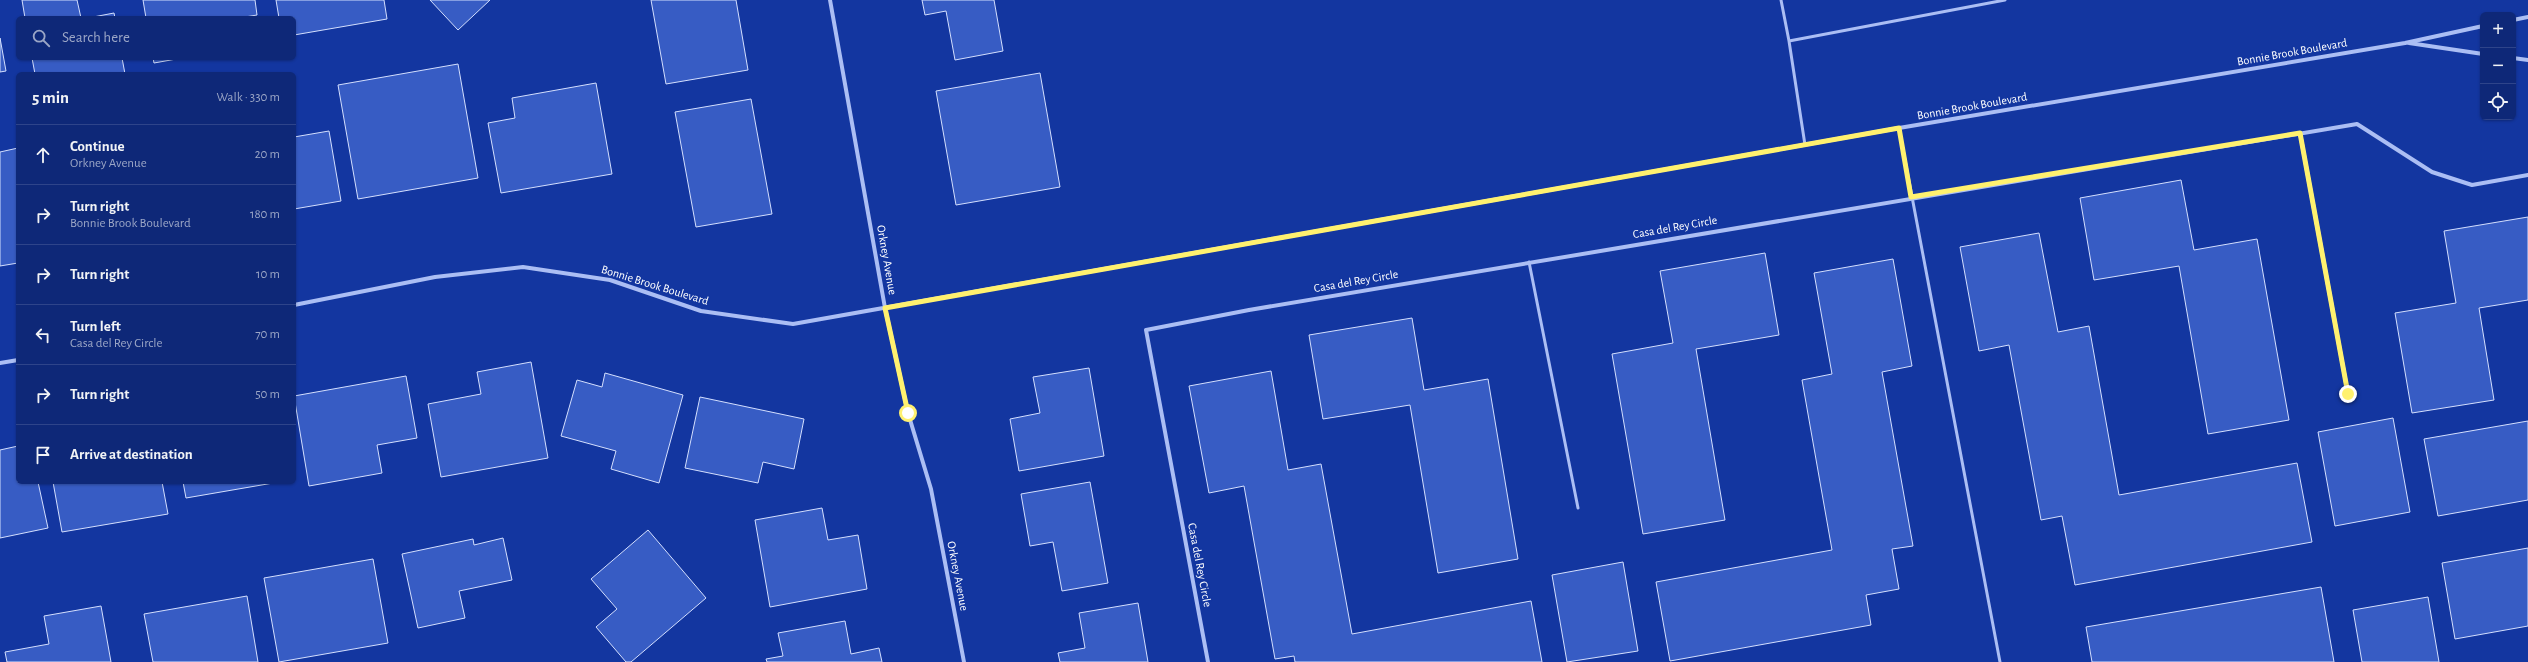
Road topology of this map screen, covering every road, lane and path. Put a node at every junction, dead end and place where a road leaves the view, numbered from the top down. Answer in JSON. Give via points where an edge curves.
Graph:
{"nodes":[{"id":1,"x":830,"y":0,"type":"edge"},
{"id":2,"x":1781,"y":0,"type":"edge"},
{"id":3,"x":2005,"y":0,"type":"edge"},
{"id":4,"x":2528,"y":16,"type":"edge"},
{"id":5,"x":2516,"y":19,"type":"edge"},
{"id":6,"x":2480,"y":27,"type":"edge"},
{"id":7,"x":1789,"y":41,"type":"junction"},
{"id":8,"x":2405,"y":43,"type":"junction"},
{"id":9,"x":2480,"y":54,"type":"edge"},
{"id":10,"x":2516,"y":58,"type":"edge"},
{"id":11,"x":2528,"y":60,"type":"edge"},
{"id":12,"x":1899,"y":128,"type":"junction"},
{"id":13,"x":2300,"y":133,"type":"junction"},
{"id":14,"x":1805,"y":145,"type":"junction"},
{"id":15,"x":2528,"y":175,"type":"edge"},
{"id":16,"x":1911,"y":197,"type":"junction"},
{"id":17,"x":1529,"y":262,"type":"junction"},
{"id":18,"x":296,"y":305,"type":"edge"},
{"id":19,"x":885,"y":308,"type":"junction"},
{"id":20,"x":16,"y":360,"type":"edge"},
{"id":21,"x":0,"y":363,"type":"edge"},
{"id":22,"x":2348,"y":394,"type":"dead end"},
{"id":23,"x":1578,"y":508,"type":"dead end"},
{"id":24,"x":964,"y":662,"type":"edge"},
{"id":25,"x":1208,"y":662,"type":"edge"},
{"id":26,"x":2000,"y":662,"type":"edge"}],
"edges":[{"from":1,"to":19,"type":"street","name":"Orkney Avenue"},
{"from":2,"to":7,"type":"lane"},
{"from":3,"to":7,"type":"lane"},
{"from":4,"to":5,"type":"street"},
{"from":6,"to":8,"type":"street","name":"Bonnie Brook Boulevard"},
{"from":7,"to":14,"type":"lane"},
{"from":8,"to":9,"type":"street","name":"Bonnie Brook Boulevard"},
{"from":8,"to":12,"type":"street","name":"Bonnie Brook Boulevard"},
{"from":10,"to":11,"type":"street"},
{"from":12,"to":14,"type":"street","name":"Bonnie Brook Boulevard"},
{"from":12,"to":16,"type":"lane"},
{"from":13,"to":15,"type":"street","name":"Casa del Rey Circle","via":[[2357,124],[2432,172],[2472,185]]},
{"from":13,"to":16,"type":"street","name":"Casa del Rey Circle"},
{"from":13,"to":22,"type":"street"},
{"from":14,"to":19,"type":"street","name":"Bonnie Brook Boulevard"},
{"from":16,"to":17,"type":"street","name":"Casa del Rey Circle"},
{"from":16,"to":26,"type":"lane"},
{"from":17,"to":23,"type":"lane"},
{"from":17,"to":25,"type":"street","name":"Casa del Rey Circle","via":[[1146,330]]},
{"from":18,"to":19,"type":"street","name":"Bonnie Brook Boulevard","via":[[435,277],[523,267],[610,280],[701,311],[793,324]]},
{"from":19,"to":24,"type":"street","name":"Orkney Avenue","via":[[908,413],[931,490]]},
{"from":20,"to":21,"type":"street"}]}
